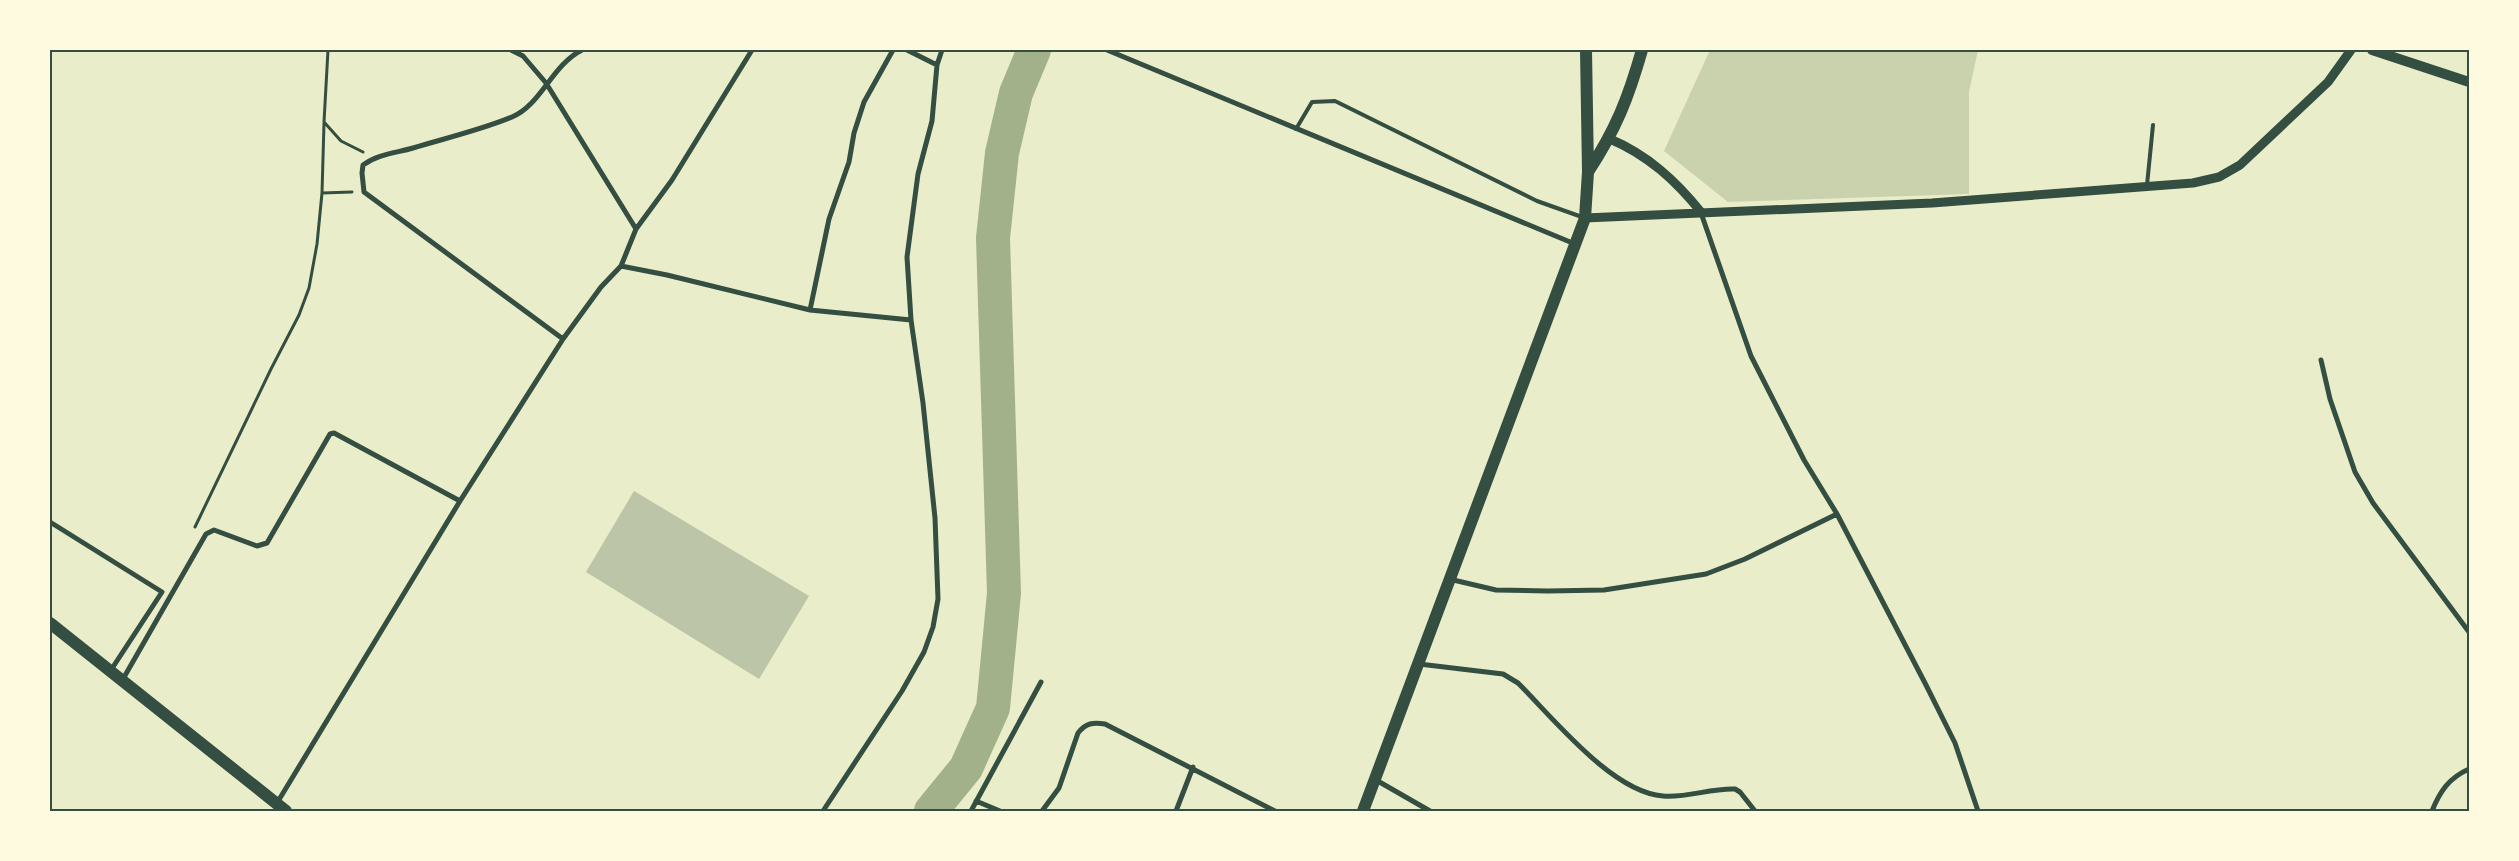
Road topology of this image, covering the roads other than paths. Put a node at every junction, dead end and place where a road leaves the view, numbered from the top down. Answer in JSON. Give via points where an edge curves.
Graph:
{"nodes":[{"id":1,"x":511,"y":50,"type":"edge"},
{"id":2,"x":582,"y":50,"type":"edge"},
{"id":3,"x":752,"y":50,"type":"edge"},
{"id":4,"x":893,"y":50,"type":"edge"},
{"id":5,"x":907,"y":50,"type":"edge"},
{"id":6,"x":942,"y":50,"type":"edge"},
{"id":7,"x":1107,"y":50,"type":"edge"},
{"id":8,"x":1586,"y":50,"type":"edge"},
{"id":9,"x":1642,"y":50,"type":"edge"},
{"id":10,"x":2350,"y":50,"type":"edge"},
{"id":11,"x":2372,"y":50,"type":"edge"},
{"id":12,"x":937,"y":66,"type":"junction"},
{"id":13,"x":2469,"y":82,"type":"edge"},
{"id":14,"x":546,"y":83,"type":"junction"},
{"id":15,"x":2153,"y":125,"type":"dead end"},
{"id":16,"x":1296,"y":129,"type":"junction"},
{"id":17,"x":1610,"y":139,"type":"junction"},
{"id":18,"x":1588,"y":172,"type":"junction"},
{"id":19,"x":2147,"y":188,"type":"junction"},
{"id":20,"x":1701,"y":212,"type":"junction"},
{"id":21,"x":1585,"y":218,"type":"junction"},
{"id":22,"x":636,"y":229,"type":"junction"},
{"id":23,"x":1576,"y":244,"type":"junction"},
{"id":24,"x":621,"y":266,"type":"junction"},
{"id":25,"x":810,"y":310,"type":"junction"},
{"id":26,"x":911,"y":320,"type":"junction"},
{"id":27,"x":563,"y":339,"type":"junction"},
{"id":28,"x":2321,"y":360,"type":"dead end"},
{"id":29,"x":460,"y":501,"type":"junction"},
{"id":30,"x":1837,"y":514,"type":"junction"},
{"id":31,"x":50,"y":522,"type":"edge"},
{"id":32,"x":1449,"y":579,"type":"junction"},
{"id":33,"x":50,"y":623,"type":"edge"},
{"id":34,"x":2469,"y":632,"type":"edge"},
{"id":35,"x":1418,"y":664,"type":"junction"},
{"id":36,"x":111,"y":670,"type":"junction"},
{"id":37,"x":123,"y":680,"type":"junction"},
{"id":38,"x":1041,"y":682,"type":"dead end"},
{"id":39,"x":1193,"y":767,"type":"junction"},
{"id":40,"x":2469,"y":769,"type":"edge"},
{"id":41,"x":1375,"y":779,"type":"junction"},
{"id":42,"x":976,"y":802,"type":"junction"},
{"id":43,"x":1262,"y":805,"type":"junction"},
{"id":44,"x":278,"y":809,"type":"edge"},
{"id":45,"x":823,"y":811,"type":"edge"},
{"id":46,"x":971,"y":811,"type":"edge"},
{"id":47,"x":1000,"y":811,"type":"edge"},
{"id":48,"x":1042,"y":811,"type":"edge"},
{"id":49,"x":1176,"y":811,"type":"edge"},
{"id":50,"x":1259,"y":811,"type":"edge"},
{"id":51,"x":1275,"y":811,"type":"edge"},
{"id":52,"x":1363,"y":811,"type":"edge"},
{"id":53,"x":1430,"y":811,"type":"edge"},
{"id":54,"x":1755,"y":811,"type":"edge"},
{"id":55,"x":1978,"y":811,"type":"edge"},
{"id":56,"x":2432,"y":811,"type":"edge"}],
"edges":[{"from":1,"to":14,"type":"street","via":[[523,56]]},
{"from":2,"to":14,"type":"street","via":[[572,55]]},
{"from":3,"to":22,"type":"street","via":[[672,180]]},
{"from":4,"to":25,"type":"street","via":[[864,102],[854,133],[849,162],[829,219]]},
{"from":5,"to":12,"type":"street"},
{"from":6,"to":12,"type":"street"},
{"from":7,"to":16,"type":"street"},
{"from":8,"to":18,"type":"main road"},
{"from":9,"to":17,"type":"main road","via":[[1628,97]]},
{"from":10,"to":19,"type":"street","via":[[2328,82],[2240,165],[2219,176]]},
{"from":11,"to":13,"type":"main road"},
{"from":12,"to":26,"type":"street","via":[[932,121],[918,174],[907,249]]},
{"from":14,"to":22,"type":"street"},
{"from":14,"to":27,"type":"street","via":[[535,100],[513,117],[373,157],[363,164],[364,192]]},
{"from":15,"to":19,"type":"lane"},
{"from":16,"to":21,"type":"lane","via":[[1312,102],[1335,101],[1537,201]]},
{"from":16,"to":23,"type":"street"},
{"from":17,"to":18,"type":"main road"},
{"from":17,"to":20,"type":"street","via":[[1628,146],[1672,178]]},
{"from":18,"to":21,"type":"main road"},
{"from":19,"to":20,"type":"street","via":[[1932,203]]},
{"from":20,"to":21,"type":"street"},
{"from":20,"to":30,"type":"street","via":[[1751,356],[1804,460]]},
{"from":21,"to":23,"type":"main road"},
{"from":22,"to":24,"type":"street"},
{"from":23,"to":32,"type":"main road"},
{"from":24,"to":25,"type":"street"},
{"from":24,"to":27,"type":"street","via":[[601,287]]},
{"from":25,"to":26,"type":"street"},
{"from":26,"to":45,"type":"street","via":[[935,518],[938,599],[933,627],[924,652],[902,691]]},
{"from":27,"to":29,"type":"street"},
{"from":28,"to":34,"type":"street","via":[[2330,399],[2355,472],[2373,503]]},
{"from":29,"to":37,"type":"street","via":[[334,433],[330,434],[267,543],[257,546],[214,530],[206,534]]},
{"from":29,"to":44,"type":"street"},
{"from":30,"to":32,"type":"street","via":[[1745,559],[1706,574],[1604,590],[1496,590]]},
{"from":30,"to":55,"type":"street","via":[[1954,743]]},
{"from":31,"to":36,"type":"street","via":[[162,592]]},
{"from":32,"to":35,"type":"main road"},
{"from":33,"to":36,"type":"main road"},
{"from":35,"to":41,"type":"main road"},
{"from":35,"to":54,"type":"street","via":[[1503,674],[1518,683],[1603,767],[1630,786],[1661,796],[1685,797],[1735,789]]},
{"from":36,"to":37,"type":"main road"},
{"from":37,"to":44,"type":"main road"},
{"from":38,"to":42,"type":"street"},
{"from":39,"to":43,"type":"street"},
{"from":39,"to":48,"type":"street","via":[[1105,724],[1088,724],[1078,733],[1059,788]]},
{"from":39,"to":49,"type":"street"},
{"from":40,"to":56,"type":"street","via":[[2455,776],[2440,792]]},
{"from":41,"to":52,"type":"main road"},
{"from":41,"to":53,"type":"street"},
{"from":42,"to":46,"type":"street"},
{"from":42,"to":47,"type":"street"},
{"from":43,"to":50,"type":"street"},
{"from":43,"to":51,"type":"street"}]}
